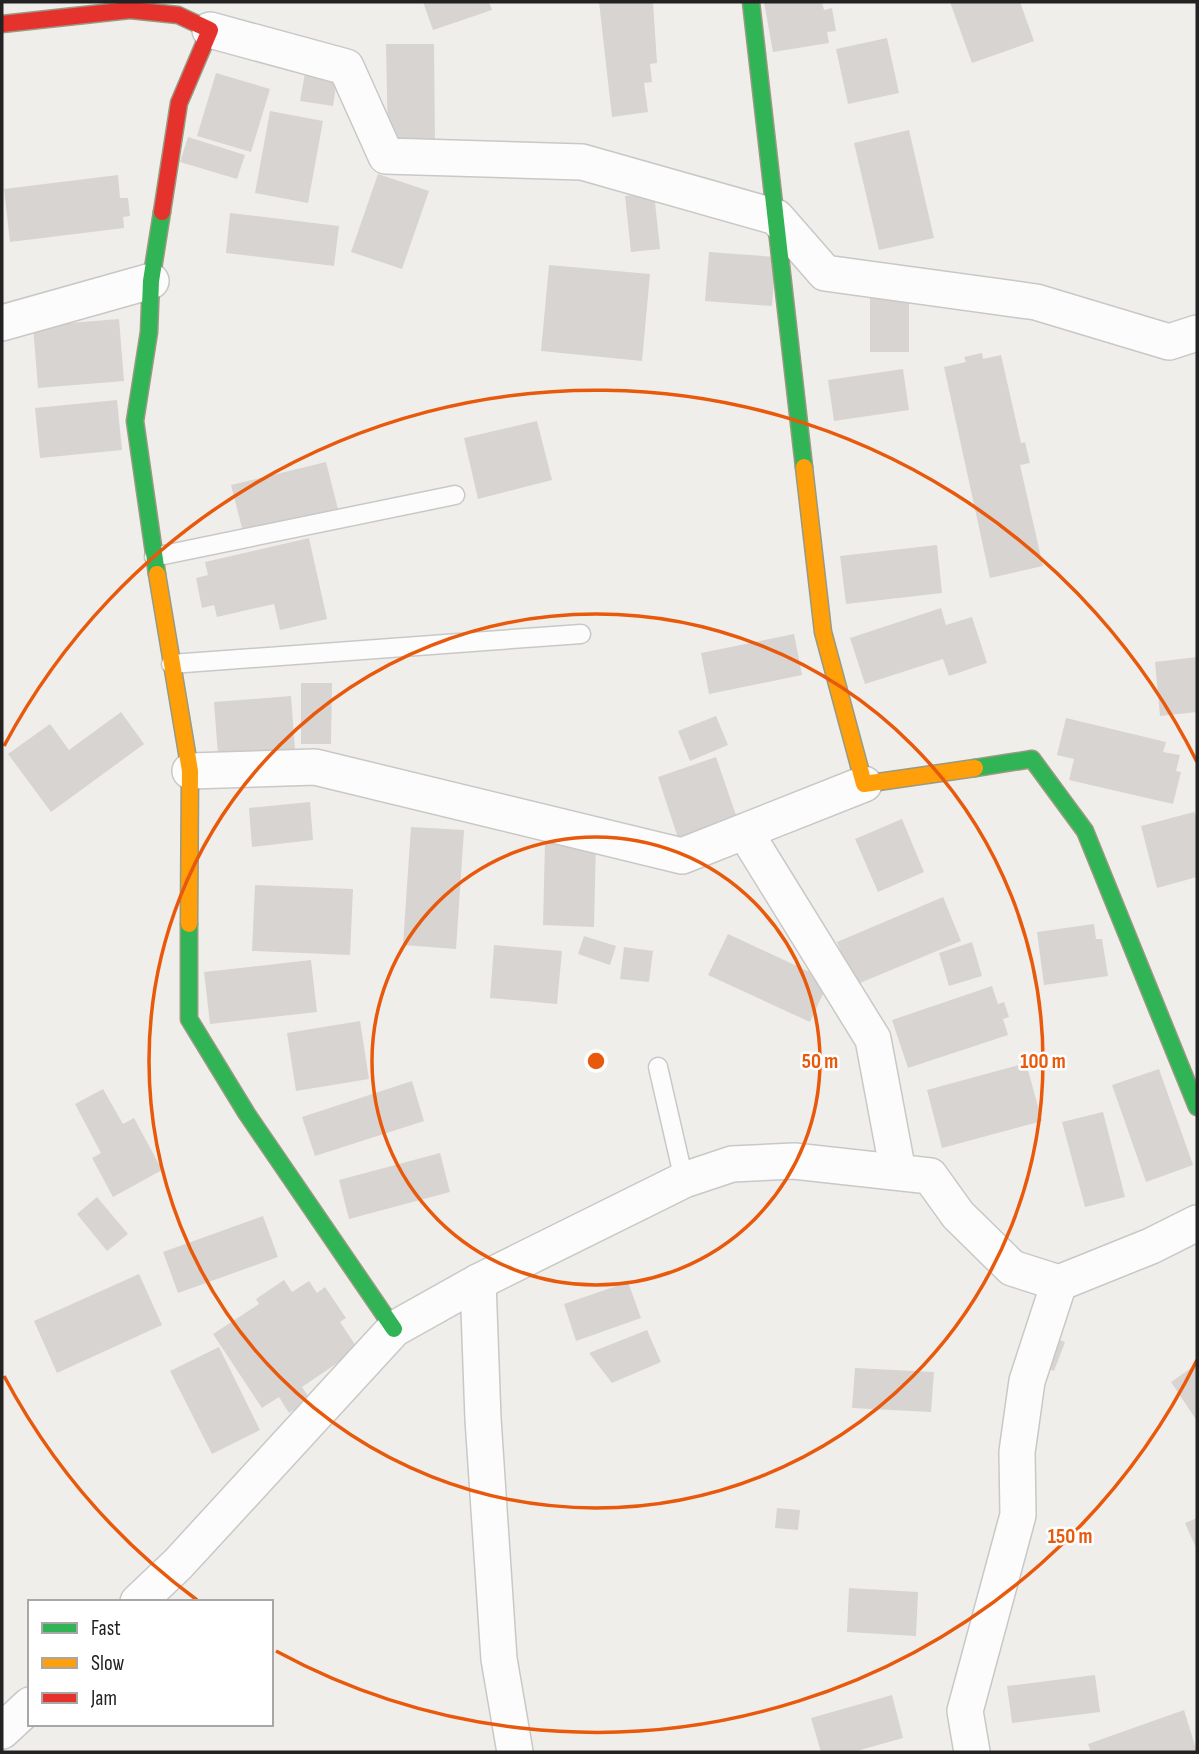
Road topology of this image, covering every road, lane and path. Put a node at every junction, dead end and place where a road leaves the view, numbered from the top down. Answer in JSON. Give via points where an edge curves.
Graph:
{"nodes":[{"id":1,"x":751,"y":2,"type":"edge"},
{"id":2,"x":2,"y":23,"type":"edge"},
{"id":3,"x":210,"y":30,"type":"junction"},
{"id":4,"x":776,"y":217,"type":"junction"},
{"id":5,"x":151,"y":281,"type":"junction"},
{"id":6,"x":2,"y":323,"type":"edge"},
{"id":7,"x":1197,"y":333,"type":"edge"},
{"id":8,"x":455,"y":495,"type":"dead end"},
{"id":9,"x":154,"y":557,"type":"junction"},
{"id":10,"x":582,"y":634,"type":"dead end"},
{"id":11,"x":172,"y":664,"type":"junction"},
{"id":12,"x":190,"y":771,"type":"junction"},
{"id":13,"x":864,"y":784,"type":"junction"},
{"id":14,"x":745,"y":832,"type":"junction"},
{"id":15,"x":658,"y":1067,"type":"dead end"},
{"id":16,"x":1197,"y":1107,"type":"edge"},
{"id":17,"x":898,"y":1172,"type":"junction"},
{"id":18,"x":684,"y":1180,"type":"junction"},
{"id":19,"x":1197,"y":1223,"type":"edge"},
{"id":20,"x":478,"y":1282,"type":"junction"},
{"id":21,"x":1059,"y":1283,"type":"junction"},
{"id":22,"x":394,"y":1329,"type":"junction"},
{"id":23,"x":140,"y":1600,"type":"edge"},
{"id":24,"x":28,"y":1706,"type":"edge"},
{"id":25,"x":2,"y":1731,"type":"edge"},
{"id":26,"x":514,"y":1752,"type":"edge"},
{"id":27,"x":972,"y":1752,"type":"edge"}],
"edges":[{"from":1,"to":4,"type":"street"},
{"from":2,"to":3,"type":"street","via":[[130,10],[178,15]]},
{"from":3,"to":4,"type":"street","via":[[346,67],[386,156],[582,162]]},
{"from":3,"to":5,"type":"street","via":[[179,103]]},
{"from":4,"to":7,"type":"street","via":[[825,273],[1036,302],[1169,342]]},
{"from":4,"to":13,"type":"street","via":[[823,632]]},
{"from":5,"to":6,"type":"street"},
{"from":5,"to":9,"type":"street","via":[[149,332],[135,421]]},
{"from":8,"to":9,"type":"lane"},
{"from":9,"to":11,"type":"street"},
{"from":10,"to":11,"type":"lane"},
{"from":11,"to":12,"type":"street"},
{"from":12,"to":14,"type":"street","via":[[314,768],[682,856]]},
{"from":12,"to":22,"type":"street","via":[[190,1019],[247,1114]]},
{"from":13,"to":14,"type":"street"},
{"from":13,"to":16,"type":"street","via":[[1032,760],[1084,831]]},
{"from":14,"to":17,"type":"street","via":[[873,1039]]},
{"from":15,"to":18,"type":"lane"},
{"from":17,"to":18,"type":"street","via":[[794,1161],[732,1164]]},
{"from":17,"to":21,"type":"street","via":[[930,1176],[958,1215],[1012,1268]]},
{"from":18,"to":20,"type":"street"},
{"from":19,"to":21,"type":"street"},
{"from":20,"to":22,"type":"street"},
{"from":20,"to":26,"type":"street","via":[[482,1419],[499,1659]]},
{"from":21,"to":27,"type":"street","via":[[1027,1381],[1017,1452],[1018,1516],[965,1711]]},
{"from":22,"to":23,"type":"street"},
{"from":24,"to":25,"type":"street"}]}
